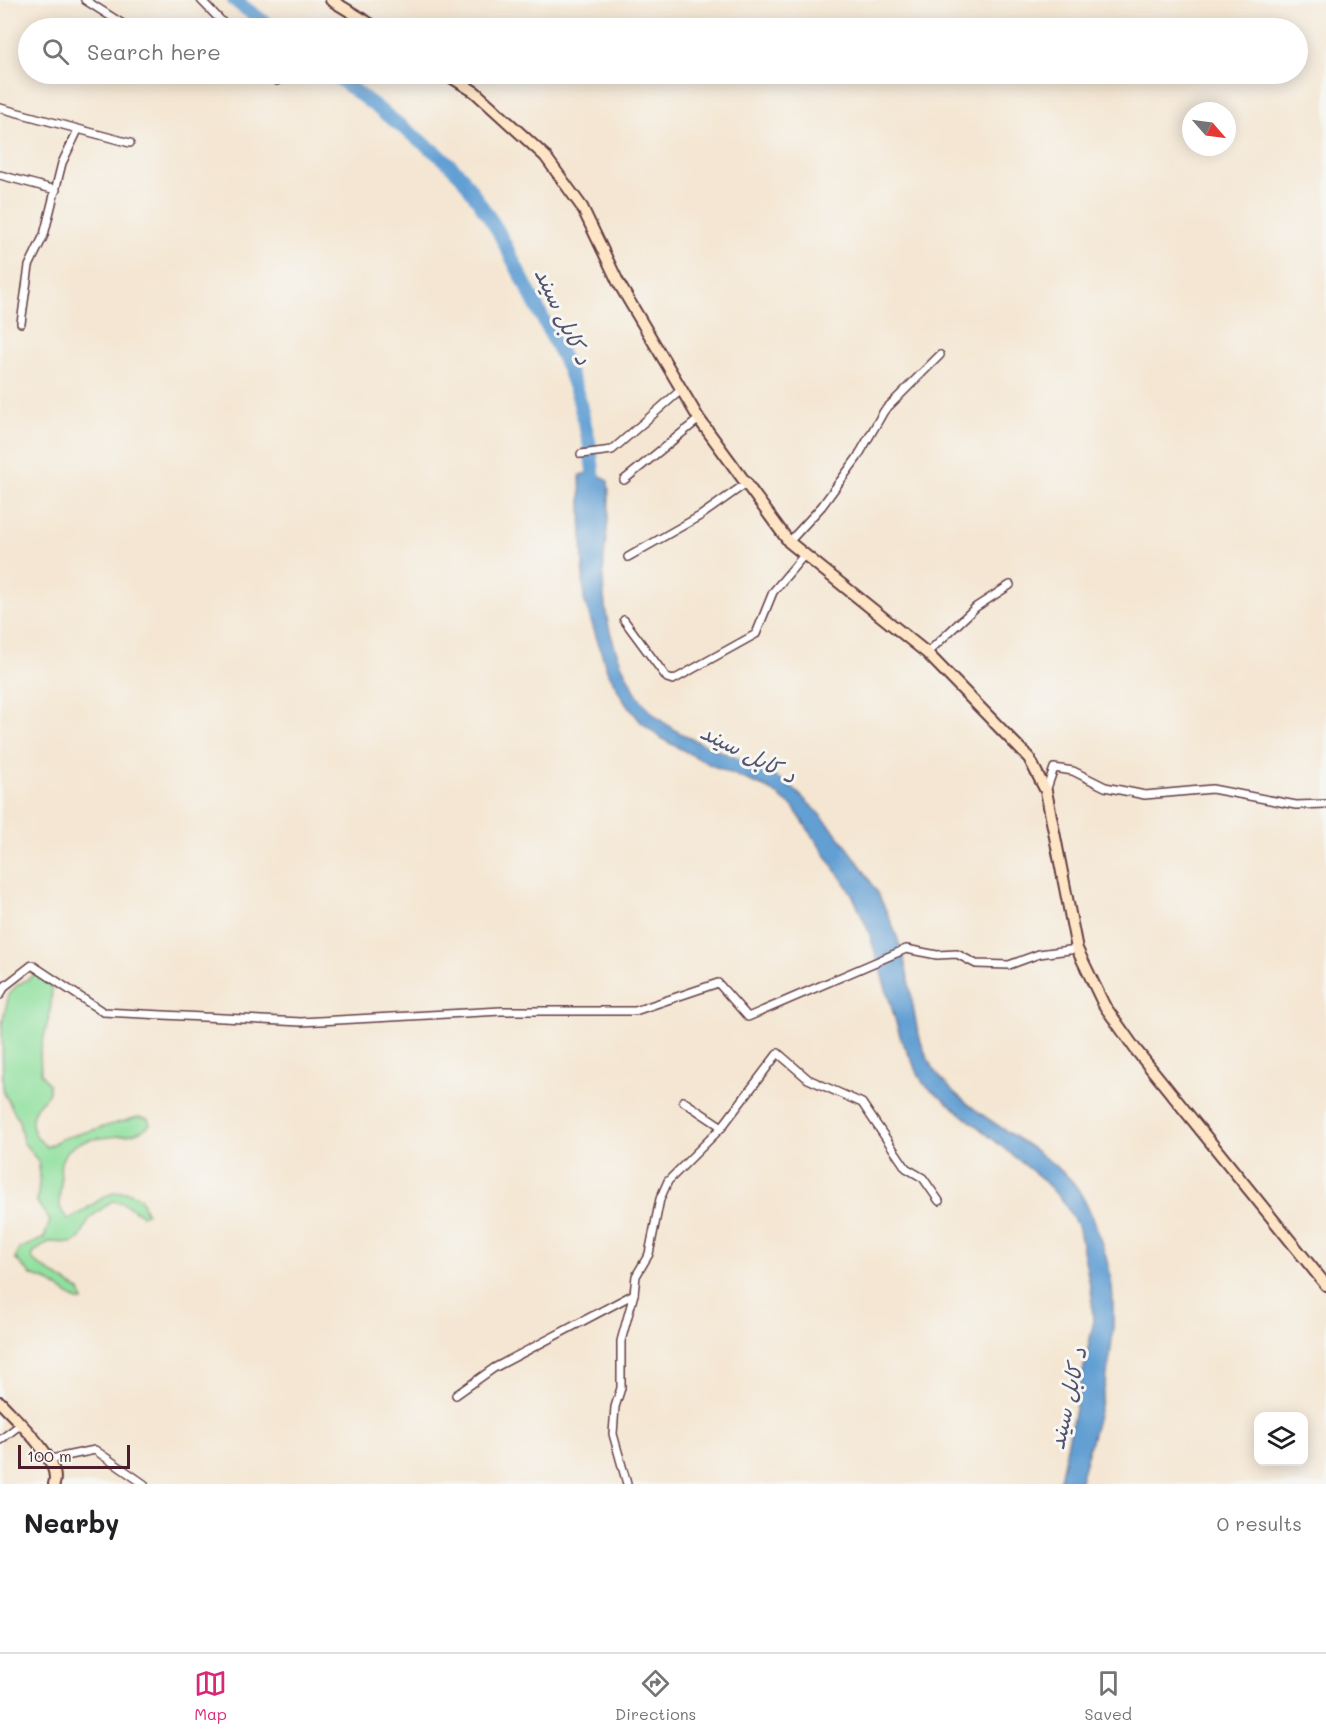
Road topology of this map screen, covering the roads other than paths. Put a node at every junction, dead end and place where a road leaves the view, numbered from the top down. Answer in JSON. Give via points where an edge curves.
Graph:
{"nodes":[{"id":1,"x":85,"y":0,"type":"edge"},
{"id":2,"x":201,"y":0,"type":"edge"},
{"id":3,"x":331,"y":0,"type":"edge"},
{"id":4,"x":113,"y":18,"type":"edge"},
{"id":5,"x":218,"y":18,"type":"edge"},
{"id":6,"x":361,"y":18,"type":"edge"},
{"id":7,"x":462,"y":84,"type":"edge"},
{"id":8,"x":0,"y":108,"type":"edge"},
{"id":9,"x":78,"y":130,"type":"junction"},
{"id":10,"x":130,"y":143,"type":"dead end"},
{"id":11,"x":0,"y":175,"type":"edge"},
{"id":12,"x":56,"y":190,"type":"junction"},
{"id":13,"x":21,"y":323,"type":"dead end"},
{"id":14,"x":940,"y":356,"type":"dead end"},
{"id":15,"x":681,"y":390,"type":"junction"},
{"id":16,"x":699,"y":420,"type":"junction"},
{"id":17,"x":581,"y":454,"type":"dead end"},
{"id":18,"x":624,"y":480,"type":"dead end"},
{"id":19,"x":748,"y":482,"type":"junction"},
{"id":20,"x":789,"y":542,"type":"junction"},
{"id":21,"x":805,"y":554,"type":"junction"},
{"id":22,"x":628,"y":558,"type":"dead end"},
{"id":23,"x":1010,"y":585,"type":"dead end"},
{"id":24,"x":624,"y":620,"type":"dead end"},
{"id":25,"x":927,"y":653,"type":"junction"},
{"id":26,"x":1046,"y":791,"type":"junction"},
{"id":27,"x":1326,"y":804,"type":"edge"},
{"id":28,"x":1077,"y":949,"type":"junction"},
{"id":29,"x":0,"y":995,"type":"edge"},
{"id":30,"x":684,"y":1101,"type":"dead end"},
{"id":31,"x":722,"y":1127,"type":"junction"},
{"id":32,"x":939,"y":1201,"type":"dead end"},
{"id":33,"x":1326,"y":1285,"type":"edge"},
{"id":34,"x":634,"y":1294,"type":"junction"},
{"id":35,"x":456,"y":1395,"type":"dead end"},
{"id":36,"x":0,"y":1402,"type":"edge"},
{"id":37,"x":20,"y":1425,"type":"junction"},
{"id":38,"x":0,"y":1440,"type":"edge"},
{"id":39,"x":51,"y":1459,"type":"junction"},
{"id":40,"x":54,"y":1484,"type":"edge"},
{"id":41,"x":144,"y":1484,"type":"edge"},
{"id":42,"x":627,"y":1484,"type":"edge"}],
"edges":[{"from":1,"to":4,"type":"street"},
{"from":2,"to":5,"type":"street"},
{"from":3,"to":6,"type":"main road"},
{"from":7,"to":15,"type":"main road","via":[[545,156],[576,198],[618,282]]},
{"from":8,"to":9,"type":"street"},
{"from":9,"to":10,"type":"street"},
{"from":9,"to":12,"type":"street","via":[[62,163]]},
{"from":11,"to":12,"type":"street"},
{"from":12,"to":13,"type":"street","via":[[44,235],[29,266]]},
{"from":14,"to":20,"type":"street","via":[[884,411],[857,458]]},
{"from":15,"to":16,"type":"main road"},
{"from":15,"to":17,"type":"street","via":[[612,450]]},
{"from":16,"to":18,"type":"street"},
{"from":16,"to":19,"type":"main road"},
{"from":19,"to":20,"type":"main road"},
{"from":19,"to":22,"type":"street","via":[[700,516]]},
{"from":20,"to":21,"type":"main road"},
{"from":21,"to":24,"type":"street","via":[[773,592],[756,634],[673,680],[667,678]]},
{"from":21,"to":25,"type":"main road"},
{"from":23,"to":25,"type":"street","via":[[976,608]]},
{"from":25,"to":26,"type":"main road","via":[[1029,758]]},
{"from":26,"to":27,"type":"street","via":[[1054,768],[1073,771],[1105,787],[1145,795],[1212,789],[1296,805]]},
{"from":26,"to":28,"type":"main road"},
{"from":28,"to":29,"type":"street","via":[[1039,954],[1009,965],[976,964],[957,954],[906,949],[748,1017],[718,983],[635,1011],[501,1011],[301,1022],[103,1012],[32,965],[5,986]]},
{"from":28,"to":33,"type":"main road","via":[[1104,1005],[1136,1050]]},
{"from":30,"to":31,"type":"street"},
{"from":31,"to":32,"type":"street","via":[[778,1053],[808,1079],[862,1103],[906,1168],[923,1178]]},
{"from":31,"to":34,"type":"street","via":[[668,1181],[649,1254],[636,1276]]},
{"from":34,"to":35,"type":"street","via":[[494,1368]]},
{"from":34,"to":42,"type":"street","via":[[621,1341],[621,1388],[613,1434]]},
{"from":36,"to":37,"type":"main road"},
{"from":37,"to":38,"type":"street"},
{"from":37,"to":39,"type":"main road"},
{"from":39,"to":40,"type":"main road"},
{"from":39,"to":41,"type":"street","via":[[95,1450]]}]}
